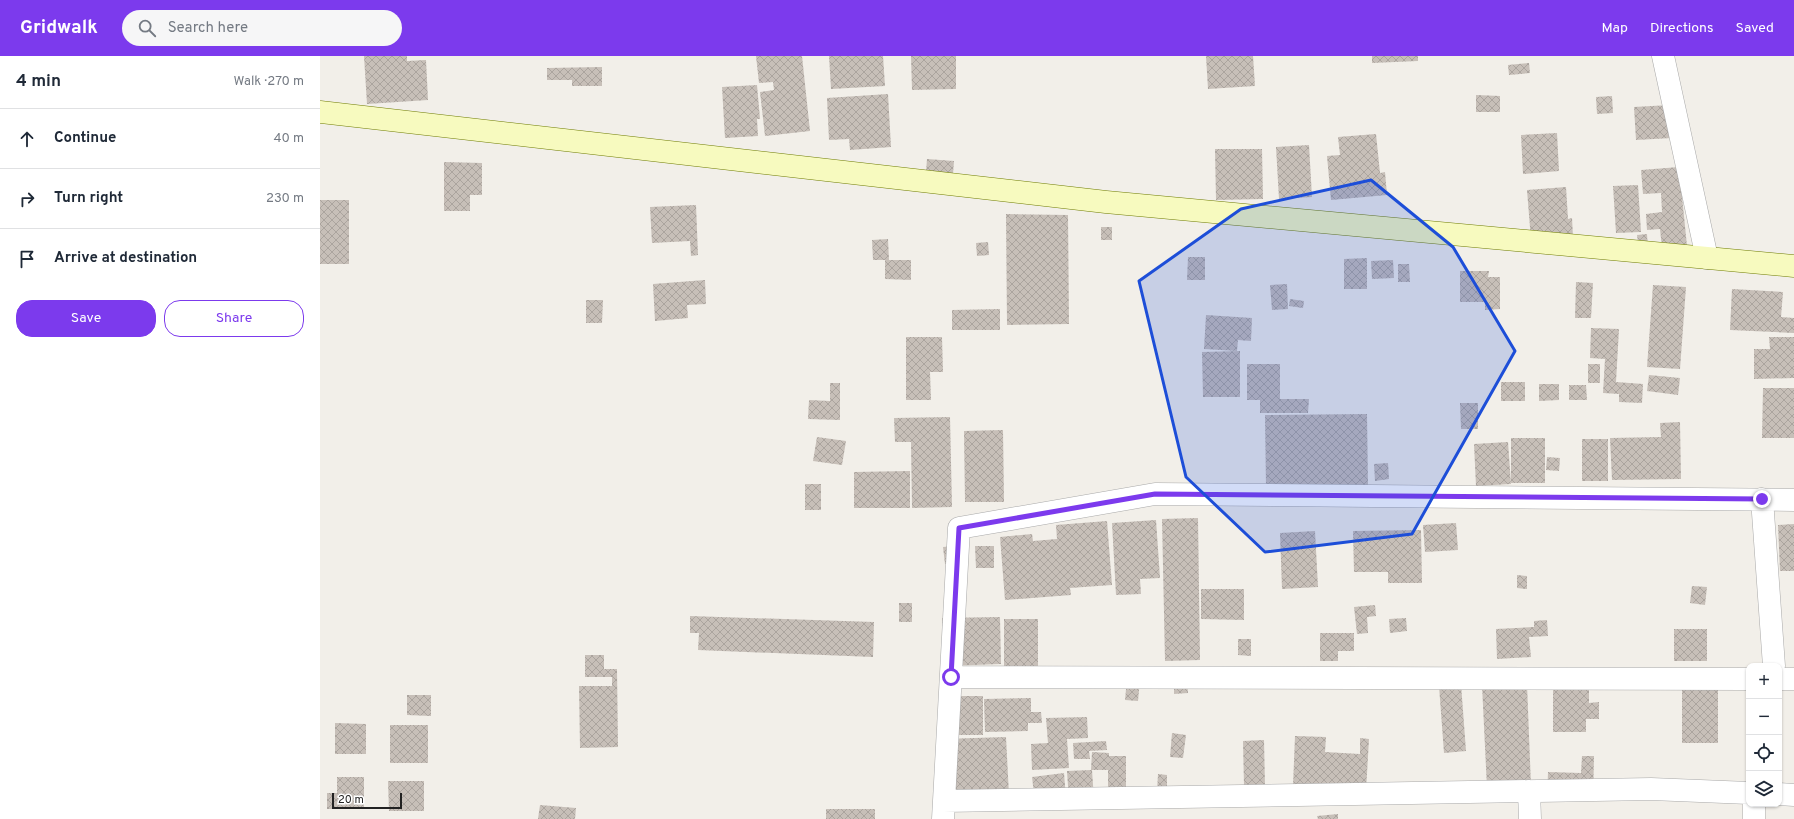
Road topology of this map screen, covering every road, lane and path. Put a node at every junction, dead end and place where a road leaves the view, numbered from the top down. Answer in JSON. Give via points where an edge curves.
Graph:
{"nodes":[{"id":1,"x":1663,"y":56,"type":"edge"},
{"id":2,"x":320,"y":112,"type":"edge"},
{"id":3,"x":1707,"y":258,"type":"junction"},
{"id":4,"x":1794,"y":266,"type":"edge"},
{"id":5,"x":1762,"y":499,"type":"junction"},
{"id":6,"x":1794,"y":500,"type":"edge"},
{"id":7,"x":1774,"y":663,"type":"edge"},
{"id":8,"x":951,"y":677,"type":"junction"},
{"id":9,"x":1746,"y":679,"type":"edge"},
{"id":10,"x":1782,"y":680,"type":"edge"},
{"id":11,"x":1794,"y":680,"type":"edge"},
{"id":12,"x":1529,"y":791,"type":"junction"},
{"id":13,"x":1746,"y":793,"type":"edge"},
{"id":14,"x":1782,"y":794,"type":"edge"},
{"id":15,"x":1794,"y":795,"type":"edge"},
{"id":16,"x":1754,"y":807,"type":"edge"},
{"id":17,"x":944,"y":810,"type":"edge"},
{"id":18,"x":1530,"y":819,"type":"edge"},
{"id":19,"x":1754,"y":819,"type":"edge"}],
"edges":[{"from":1,"to":3,"type":"street"},
{"from":2,"to":3,"type":"street","via":[[1106,202]]},
{"from":3,"to":4,"type":"street"},
{"from":5,"to":6,"type":"street"},
{"from":5,"to":7,"type":"street"},
{"from":5,"to":8,"type":"street","via":[[1155,494],[959,528]]},
{"from":8,"to":9,"type":"street"},
{"from":8,"to":17,"type":"street"},
{"from":10,"to":11,"type":"street"},
{"from":12,"to":13,"type":"street","via":[[1651,789]]},
{"from":12,"to":17,"type":"street"},
{"from":12,"to":18,"type":"street"},
{"from":14,"to":15,"type":"street"},
{"from":16,"to":19,"type":"street"}]}
